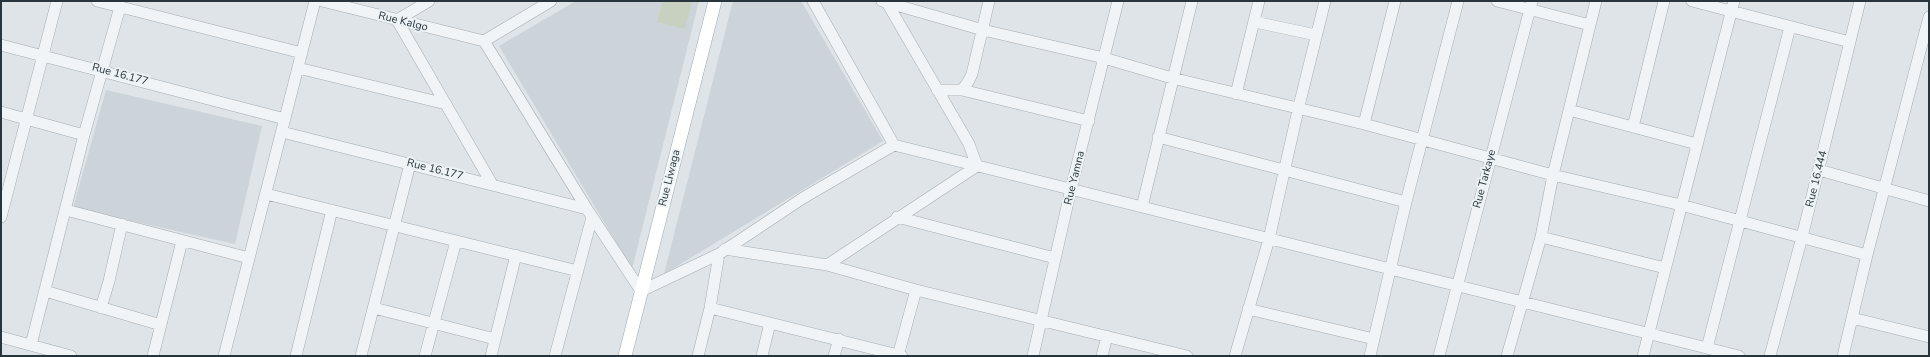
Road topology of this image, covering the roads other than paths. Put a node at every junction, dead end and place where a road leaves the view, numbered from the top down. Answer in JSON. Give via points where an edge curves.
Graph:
{"nodes":[{"id":1,"x":57,"y":1,"type":"edge"},
{"id":2,"x":97,"y":1,"type":"edge"},
{"id":3,"x":315,"y":1,"type":"edge"},
{"id":4,"x":322,"y":1,"type":"edge"},
{"id":5,"x":429,"y":1,"type":"edge"},
{"id":6,"x":551,"y":1,"type":"edge"},
{"id":7,"x":715,"y":1,"type":"edge"},
{"id":8,"x":813,"y":1,"type":"edge"},
{"id":9,"x":989,"y":1,"type":"edge"},
{"id":10,"x":1118,"y":1,"type":"edge"},
{"id":11,"x":1192,"y":1,"type":"edge"},
{"id":12,"x":1259,"y":1,"type":"edge"},
{"id":13,"x":1325,"y":1,"type":"edge"},
{"id":14,"x":1395,"y":1,"type":"edge"},
{"id":15,"x":1458,"y":1,"type":"edge"},
{"id":16,"x":1497,"y":1,"type":"edge"},
{"id":17,"x":1596,"y":1,"type":"edge"},
{"id":18,"x":1664,"y":1,"type":"edge"},
{"id":19,"x":1692,"y":1,"type":"edge"},
{"id":20,"x":1860,"y":1,"type":"edge"},
{"id":21,"x":885,"y":2,"type":"edge"},
{"id":22,"x":1531,"y":5,"type":"edge"},
{"id":23,"x":1733,"y":6,"type":"edge"},
{"id":24,"x":120,"y":7,"type":"junction"},
{"id":25,"x":1929,"y":17,"type":"edge"},
{"id":26,"x":397,"y":20,"type":"junction"},
{"id":27,"x":1254,"y":22,"type":"junction"},
{"id":28,"x":1590,"y":25,"type":"junction"},
{"id":29,"x":1790,"y":27,"type":"junction"},
{"id":30,"x":983,"y":30,"type":"junction"},
{"id":31,"x":1316,"y":35,"type":"junction"},
{"id":32,"x":484,"y":41,"type":"junction"},
{"id":33,"x":1850,"y":42,"type":"junction"},
{"id":34,"x":1,"y":44,"type":"edge"},
{"id":35,"x":302,"y":53,"type":"junction"},
{"id":36,"x":43,"y":54,"type":"junction"},
{"id":37,"x":1104,"y":58,"type":"junction"},
{"id":38,"x":298,"y":68,"type":"junction"},
{"id":39,"x":103,"y":71,"type":"junction"},
{"id":40,"x":1172,"y":78,"type":"junction"},
{"id":41,"x":937,"y":90,"type":"junction"},
{"id":42,"x":962,"y":90,"type":"junction"},
{"id":43,"x":1236,"y":94,"type":"junction"},
{"id":44,"x":446,"y":104,"type":"junction"},
{"id":45,"x":1298,"y":110,"type":"junction"},
{"id":46,"x":1569,"y":110,"type":"junction"},
{"id":47,"x":1,"y":112,"type":"edge"},
{"id":48,"x":26,"y":118,"type":"junction"},
{"id":49,"x":285,"y":119,"type":"junction"},
{"id":50,"x":1089,"y":121,"type":"junction"},
{"id":51,"x":1364,"y":124,"type":"junction"},
{"id":52,"x":1633,"y":127,"type":"junction"},
{"id":53,"x":282,"y":132,"type":"junction"},
{"id":54,"x":84,"y":135,"type":"junction"},
{"id":55,"x":1158,"y":137,"type":"junction"},
{"id":56,"x":1424,"y":140,"type":"junction"},
{"id":57,"x":1696,"y":144,"type":"junction"},
{"id":58,"x":894,"y":145,"type":"junction"},
{"id":59,"x":1491,"y":158,"type":"junction"},
{"id":60,"x":410,"y":164,"type":"junction"},
{"id":61,"x":977,"y":166,"type":"junction"},
{"id":62,"x":1819,"y":170,"type":"junction"},
{"id":63,"x":1286,"y":171,"type":"junction"},
{"id":64,"x":1553,"y":175,"type":"junction"},
{"id":65,"x":492,"y":184,"type":"junction"},
{"id":66,"x":1884,"y":188,"type":"junction"},
{"id":67,"x":1071,"y":189,"type":"junction"},
{"id":68,"x":266,"y":194,"type":"junction"},
{"id":69,"x":1929,"y":201,"type":"edge"},
{"id":70,"x":1406,"y":202,"type":"junction"},
{"id":71,"x":1681,"y":205,"type":"junction"},
{"id":72,"x":1142,"y":207,"type":"junction"},
{"id":73,"x":66,"y":210,"type":"junction"},
{"id":74,"x":332,"y":210,"type":"junction"},
{"id":75,"x":590,"y":213,"type":"junction"},
{"id":76,"x":1,"y":217,"type":"edge"},
{"id":77,"x":897,"y":217,"type":"junction"},
{"id":78,"x":1741,"y":220,"type":"junction"},
{"id":79,"x":122,"y":224,"type":"junction"},
{"id":80,"x":394,"y":226,"type":"junction"},
{"id":81,"x":1541,"y":237,"type":"junction"},
{"id":82,"x":1802,"y":237,"type":"junction"},
{"id":83,"x":1269,"y":239,"type":"junction"},
{"id":84,"x":182,"y":241,"type":"junction"},
{"id":85,"x":456,"y":241,"type":"junction"},
{"id":86,"x":722,"y":251,"type":"junction"},
{"id":87,"x":516,"y":255,"type":"junction"},
{"id":88,"x":1867,"y":255,"type":"junction"},
{"id":89,"x":249,"y":258,"type":"junction"},
{"id":90,"x":1055,"y":258,"type":"junction"},
{"id":91,"x":827,"y":265,"type":"junction"},
{"id":92,"x":1665,"y":268,"type":"junction"},
{"id":93,"x":1391,"y":269,"type":"junction"},
{"id":94,"x":578,"y":271,"type":"junction"},
{"id":95,"x":1457,"y":286,"type":"junction"},
{"id":96,"x":916,"y":290,"type":"junction"},
{"id":97,"x":45,"y":291,"type":"junction"},
{"id":98,"x":641,"y":291,"type":"junction"},
{"id":99,"x":1523,"y":302,"type":"junction"},
{"id":100,"x":101,"y":308,"type":"junction"},
{"id":101,"x":374,"y":308,"type":"junction"},
{"id":102,"x":710,"y":308,"type":"junction"},
{"id":103,"x":1248,"y":309,"type":"junction"},
{"id":104,"x":1852,"y":318,"type":"junction"},
{"id":105,"x":1041,"y":321,"type":"junction"},
{"id":106,"x":770,"y":323,"type":"junction"},
{"id":107,"x":434,"y":324,"type":"junction"},
{"id":108,"x":161,"y":325,"type":"junction"},
{"id":109,"x":1648,"y":333,"type":"junction"},
{"id":110,"x":1108,"y":336,"type":"junction"},
{"id":111,"x":1,"y":337,"type":"edge"},
{"id":112,"x":1929,"y":338,"type":"edge"},
{"id":113,"x":495,"y":339,"type":"junction"},
{"id":114,"x":839,"y":339,"type":"junction"},
{"id":115,"x":1374,"y":339,"type":"junction"},
{"id":116,"x":31,"y":345,"type":"junction"},
{"id":117,"x":1707,"y":348,"type":"junction"},
{"id":118,"x":1169,"y":354,"type":"edge"},
{"id":119,"x":70,"y":356,"type":"edge"},
{"id":120,"x":153,"y":356,"type":"edge"},
{"id":121,"x":224,"y":356,"type":"edge"},
{"id":122,"x":296,"y":356,"type":"edge"},
{"id":123,"x":361,"y":356,"type":"edge"},
{"id":124,"x":425,"y":356,"type":"edge"},
{"id":125,"x":491,"y":356,"type":"edge"},
{"id":126,"x":555,"y":356,"type":"edge"},
{"id":127,"x":625,"y":356,"type":"edge"},
{"id":128,"x":698,"y":356,"type":"edge"},
{"id":129,"x":762,"y":356,"type":"edge"},
{"id":130,"x":834,"y":356,"type":"edge"},
{"id":131,"x":899,"y":356,"type":"edge"},
{"id":132,"x":1033,"y":356,"type":"edge"},
{"id":133,"x":1102,"y":356,"type":"edge"},
{"id":134,"x":1186,"y":356,"type":"edge"},
{"id":135,"x":1235,"y":356,"type":"edge"},
{"id":136,"x":1370,"y":356,"type":"edge"},
{"id":137,"x":1439,"y":356,"type":"edge"},
{"id":138,"x":1508,"y":356,"type":"edge"},
{"id":139,"x":1643,"y":356,"type":"edge"},
{"id":140,"x":1739,"y":356,"type":"edge"},
{"id":141,"x":1770,"y":356,"type":"edge"},
{"id":142,"x":1843,"y":356,"type":"edge"}],
"edges":[{"from":1,"to":36,"type":"street"},
{"from":2,"to":24,"type":"street"},
{"from":3,"to":35,"type":"street"},
{"from":4,"to":26,"type":"street","name":"Rue Kalgo"},
{"from":5,"to":26,"type":"street"},
{"from":6,"to":32,"type":"street"},
{"from":7,"to":98,"type":"main road","name":"Rue Liwaga"},
{"from":8,"to":58,"type":"street"},
{"from":9,"to":30,"type":"street"},
{"from":10,"to":37,"type":"street","name":"Rue Yamna"},
{"from":11,"to":40,"type":"street"},
{"from":12,"to":27,"type":"street"},
{"from":13,"to":31,"type":"street"},
{"from":14,"to":51,"type":"street"},
{"from":15,"to":56,"type":"street"},
{"from":16,"to":22,"type":"street"},
{"from":17,"to":28,"type":"street"},
{"from":18,"to":52,"type":"street"},
{"from":19,"to":23,"type":"street"},
{"from":20,"to":33,"type":"street","name":"Rue 16.444"},
{"from":21,"to":30,"type":"street"},
{"from":21,"to":41,"type":"street"},
{"from":22,"to":28,"type":"street"},
{"from":22,"to":59,"type":"street","name":"Rue Tarkaye"},
{"from":23,"to":29,"type":"street"},
{"from":23,"to":57,"type":"street"},
{"from":24,"to":35,"type":"street"},
{"from":24,"to":39,"type":"street"},
{"from":25,"to":66,"type":"street"},
{"from":26,"to":32,"type":"street","name":"Rue Kalgo"},
{"from":26,"to":44,"type":"street"},
{"from":27,"to":31,"type":"street"},
{"from":27,"to":43,"type":"street"},
{"from":28,"to":46,"type":"street"},
{"from":29,"to":33,"type":"street"},
{"from":29,"to":78,"type":"street"},
{"from":30,"to":37,"type":"street"},
{"from":30,"to":42,"type":"street","via":[[972,74]]},
{"from":31,"to":45,"type":"street"},
{"from":32,"to":75,"type":"street"},
{"from":33,"to":62,"type":"street","name":"Rue 16.444"},
{"from":34,"to":36,"type":"street","name":"Rue 16.177"},
{"from":35,"to":38,"type":"street"},
{"from":36,"to":39,"type":"street","name":"Rue 16.177"},
{"from":36,"to":48,"type":"street"},
{"from":37,"to":40,"type":"street"},
{"from":37,"to":50,"type":"street","name":"Rue Yamna"},
{"from":38,"to":44,"type":"street"},
{"from":38,"to":49,"type":"street"},
{"from":39,"to":49,"type":"street","name":"Rue 16.177"},
{"from":39,"to":54,"type":"street"},
{"from":40,"to":43,"type":"street"},
{"from":40,"to":55,"type":"street"},
{"from":41,"to":42,"type":"street"},
{"from":41,"to":61,"type":"street","via":[[969,144]]},
{"from":42,"to":50,"type":"street"},
{"from":43,"to":45,"type":"street"},
{"from":44,"to":65,"type":"street"},
{"from":45,"to":51,"type":"street"},
{"from":45,"to":63,"type":"street"},
{"from":46,"to":52,"type":"street"},
{"from":46,"to":64,"type":"street"},
{"from":47,"to":48,"type":"street"},
{"from":48,"to":54,"type":"street"},
{"from":48,"to":76,"type":"street"},
{"from":49,"to":53,"type":"street"},
{"from":50,"to":67,"type":"street","name":"Rue Yamna"},
{"from":51,"to":56,"type":"street"},
{"from":52,"to":57,"type":"street"},
{"from":53,"to":60,"type":"street","name":"Rue 16.177"},
{"from":53,"to":68,"type":"street"},
{"from":54,"to":73,"type":"street"},
{"from":55,"to":63,"type":"street"},
{"from":55,"to":72,"type":"street"},
{"from":56,"to":59,"type":"street"},
{"from":56,"to":70,"type":"street"},
{"from":57,"to":71,"type":"street"},
{"from":58,"to":61,"type":"street"},
{"from":58,"to":86,"type":"street","via":[[803,198]]},
{"from":59,"to":64,"type":"street"},
{"from":59,"to":95,"type":"street","name":"Rue Tarkaye"},
{"from":60,"to":65,"type":"street","name":"Rue 16.177"},
{"from":60,"to":80,"type":"street"},
{"from":61,"to":67,"type":"street"},
{"from":61,"to":77,"type":"street"},
{"from":62,"to":66,"type":"street"},
{"from":62,"to":82,"type":"street","name":"Rue 16.444"},
{"from":63,"to":70,"type":"street"},
{"from":63,"to":83,"type":"street"},
{"from":64,"to":71,"type":"street"},
{"from":64,"to":81,"type":"street"},
{"from":65,"to":75,"type":"street","name":"Rue 16.177"},
{"from":66,"to":69,"type":"street"},
{"from":66,"to":88,"type":"street"},
{"from":67,"to":72,"type":"street"},
{"from":67,"to":90,"type":"street","name":"Rue Yamna"},
{"from":68,"to":74,"type":"street"},
{"from":68,"to":89,"type":"street"},
{"from":70,"to":93,"type":"street"},
{"from":71,"to":78,"type":"street"},
{"from":71,"to":92,"type":"street"},
{"from":72,"to":83,"type":"street"},
{"from":73,"to":79,"type":"street"},
{"from":73,"to":97,"type":"street"},
{"from":74,"to":80,"type":"street"},
{"from":74,"to":122,"type":"street"},
{"from":75,"to":94,"type":"street"},
{"from":75,"to":98,"type":"street"},
{"from":77,"to":90,"type":"street"},
{"from":77,"to":91,"type":"street"},
{"from":78,"to":82,"type":"street"},
{"from":78,"to":117,"type":"street"},
{"from":79,"to":84,"type":"street"},
{"from":79,"to":100,"type":"street"},
{"from":80,"to":85,"type":"street"},
{"from":80,"to":101,"type":"street"},
{"from":81,"to":92,"type":"street"},
{"from":81,"to":99,"type":"street"},
{"from":82,"to":88,"type":"street"},
{"from":82,"to":141,"type":"street","name":"Rue 16.444"},
{"from":83,"to":93,"type":"street"},
{"from":83,"to":103,"type":"street"},
{"from":84,"to":89,"type":"street"},
{"from":84,"to":108,"type":"street"},
{"from":85,"to":87,"type":"street"},
{"from":85,"to":107,"type":"street"},
{"from":86,"to":91,"type":"street"},
{"from":86,"to":98,"type":"street"},
{"from":86,"to":102,"type":"street"},
{"from":87,"to":94,"type":"street"},
{"from":87,"to":113,"type":"street"},
{"from":88,"to":104,"type":"street"},
{"from":89,"to":121,"type":"street"},
{"from":90,"to":105,"type":"street","name":"Rue Yamna"},
{"from":91,"to":96,"type":"street"},
{"from":92,"to":109,"type":"street"},
{"from":93,"to":95,"type":"street"},
{"from":93,"to":115,"type":"street"},
{"from":94,"to":126,"type":"street"},
{"from":95,"to":99,"type":"street"},
{"from":95,"to":137,"type":"street","name":"Rue Tarkaye"},
{"from":96,"to":105,"type":"street"},
{"from":96,"to":131,"type":"street"},
{"from":97,"to":100,"type":"street"},
{"from":97,"to":116,"type":"street"},
{"from":98,"to":127,"type":"main road","name":"Rue Liwaga"},
{"from":99,"to":109,"type":"street"},
{"from":99,"to":138,"type":"street"},
{"from":100,"to":108,"type":"street"},
{"from":101,"to":107,"type":"street"},
{"from":101,"to":123,"type":"street"},
{"from":102,"to":106,"type":"street"},
{"from":102,"to":128,"type":"street"},
{"from":103,"to":115,"type":"street"},
{"from":103,"to":135,"type":"street"},
{"from":104,"to":112,"type":"street"},
{"from":104,"to":142,"type":"street"},
{"from":105,"to":110,"type":"street"},
{"from":105,"to":132,"type":"street","name":"Rue Yamna"},
{"from":106,"to":114,"type":"street"},
{"from":106,"to":129,"type":"street"},
{"from":107,"to":113,"type":"street"},
{"from":107,"to":124,"type":"street"},
{"from":108,"to":120,"type":"street"},
{"from":109,"to":117,"type":"street"},
{"from":109,"to":139,"type":"street"},
{"from":110,"to":118,"type":"street"},
{"from":110,"to":133,"type":"street"},
{"from":111,"to":116,"type":"street"},
{"from":113,"to":125,"type":"street"},
{"from":114,"to":130,"type":"street"},
{"from":114,"to":131,"type":"street"},
{"from":115,"to":136,"type":"street"},
{"from":116,"to":119,"type":"street"},
{"from":117,"to":140,"type":"street"},
{"from":118,"to":134,"type":"street"}]}
